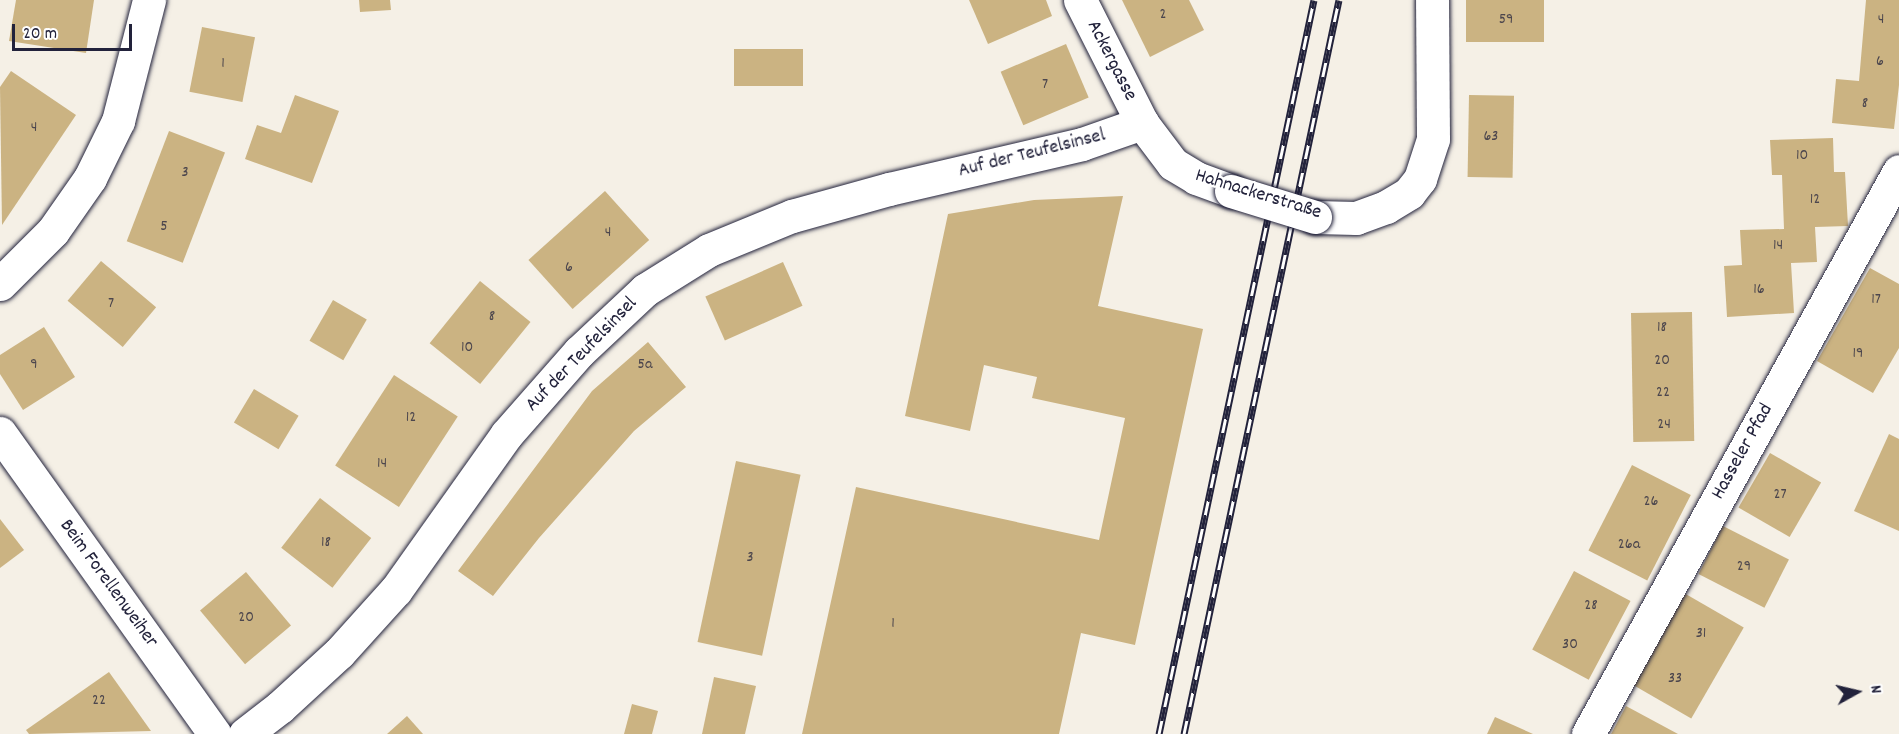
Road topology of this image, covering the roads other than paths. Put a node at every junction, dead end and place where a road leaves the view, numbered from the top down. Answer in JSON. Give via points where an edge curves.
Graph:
{"nodes":[{"id":1,"x":149,"y":0,"type":"edge"},
{"id":2,"x":1080,"y":0,"type":"edge"},
{"id":3,"x":1432,"y":0,"type":"edge"},
{"id":4,"x":1142,"y":123,"type":"junction"},
{"id":5,"x":1899,"y":171,"type":"edge"},
{"id":6,"x":0,"y":284,"type":"edge"},
{"id":7,"x":0,"y":433,"type":"edge"},
{"id":8,"x":216,"y":734,"type":"edge"},
{"id":9,"x":244,"y":734,"type":"edge"},
{"id":10,"x":1588,"y":734,"type":"edge"}],
"edges":[{"from":1,"to":6,"type":"street","via":[[118,121],[90,178],[53,231]]},
{"from":2,"to":4,"type":"street","name":"Ackergasse"},
{"from":3,"to":4,"type":"street","name":"Hahnackerstraße","bridge":true,"via":[[1433,139],[1420,179],[1409,193],[1386,207],[1356,218],[1315,217],[1231,191],[1173,164]]},
{"from":4,"to":9,"type":"street","name":"Auf der Teufelsinsel","via":[[1082,144],[792,216],[709,250],[645,290],[579,352],[506,435],[396,590],[339,653]]},
{"from":5,"to":10,"type":"street","name":"Hasseler Pfad"},
{"from":7,"to":8,"type":"street","name":"Beim Forellenweiher"}]}
